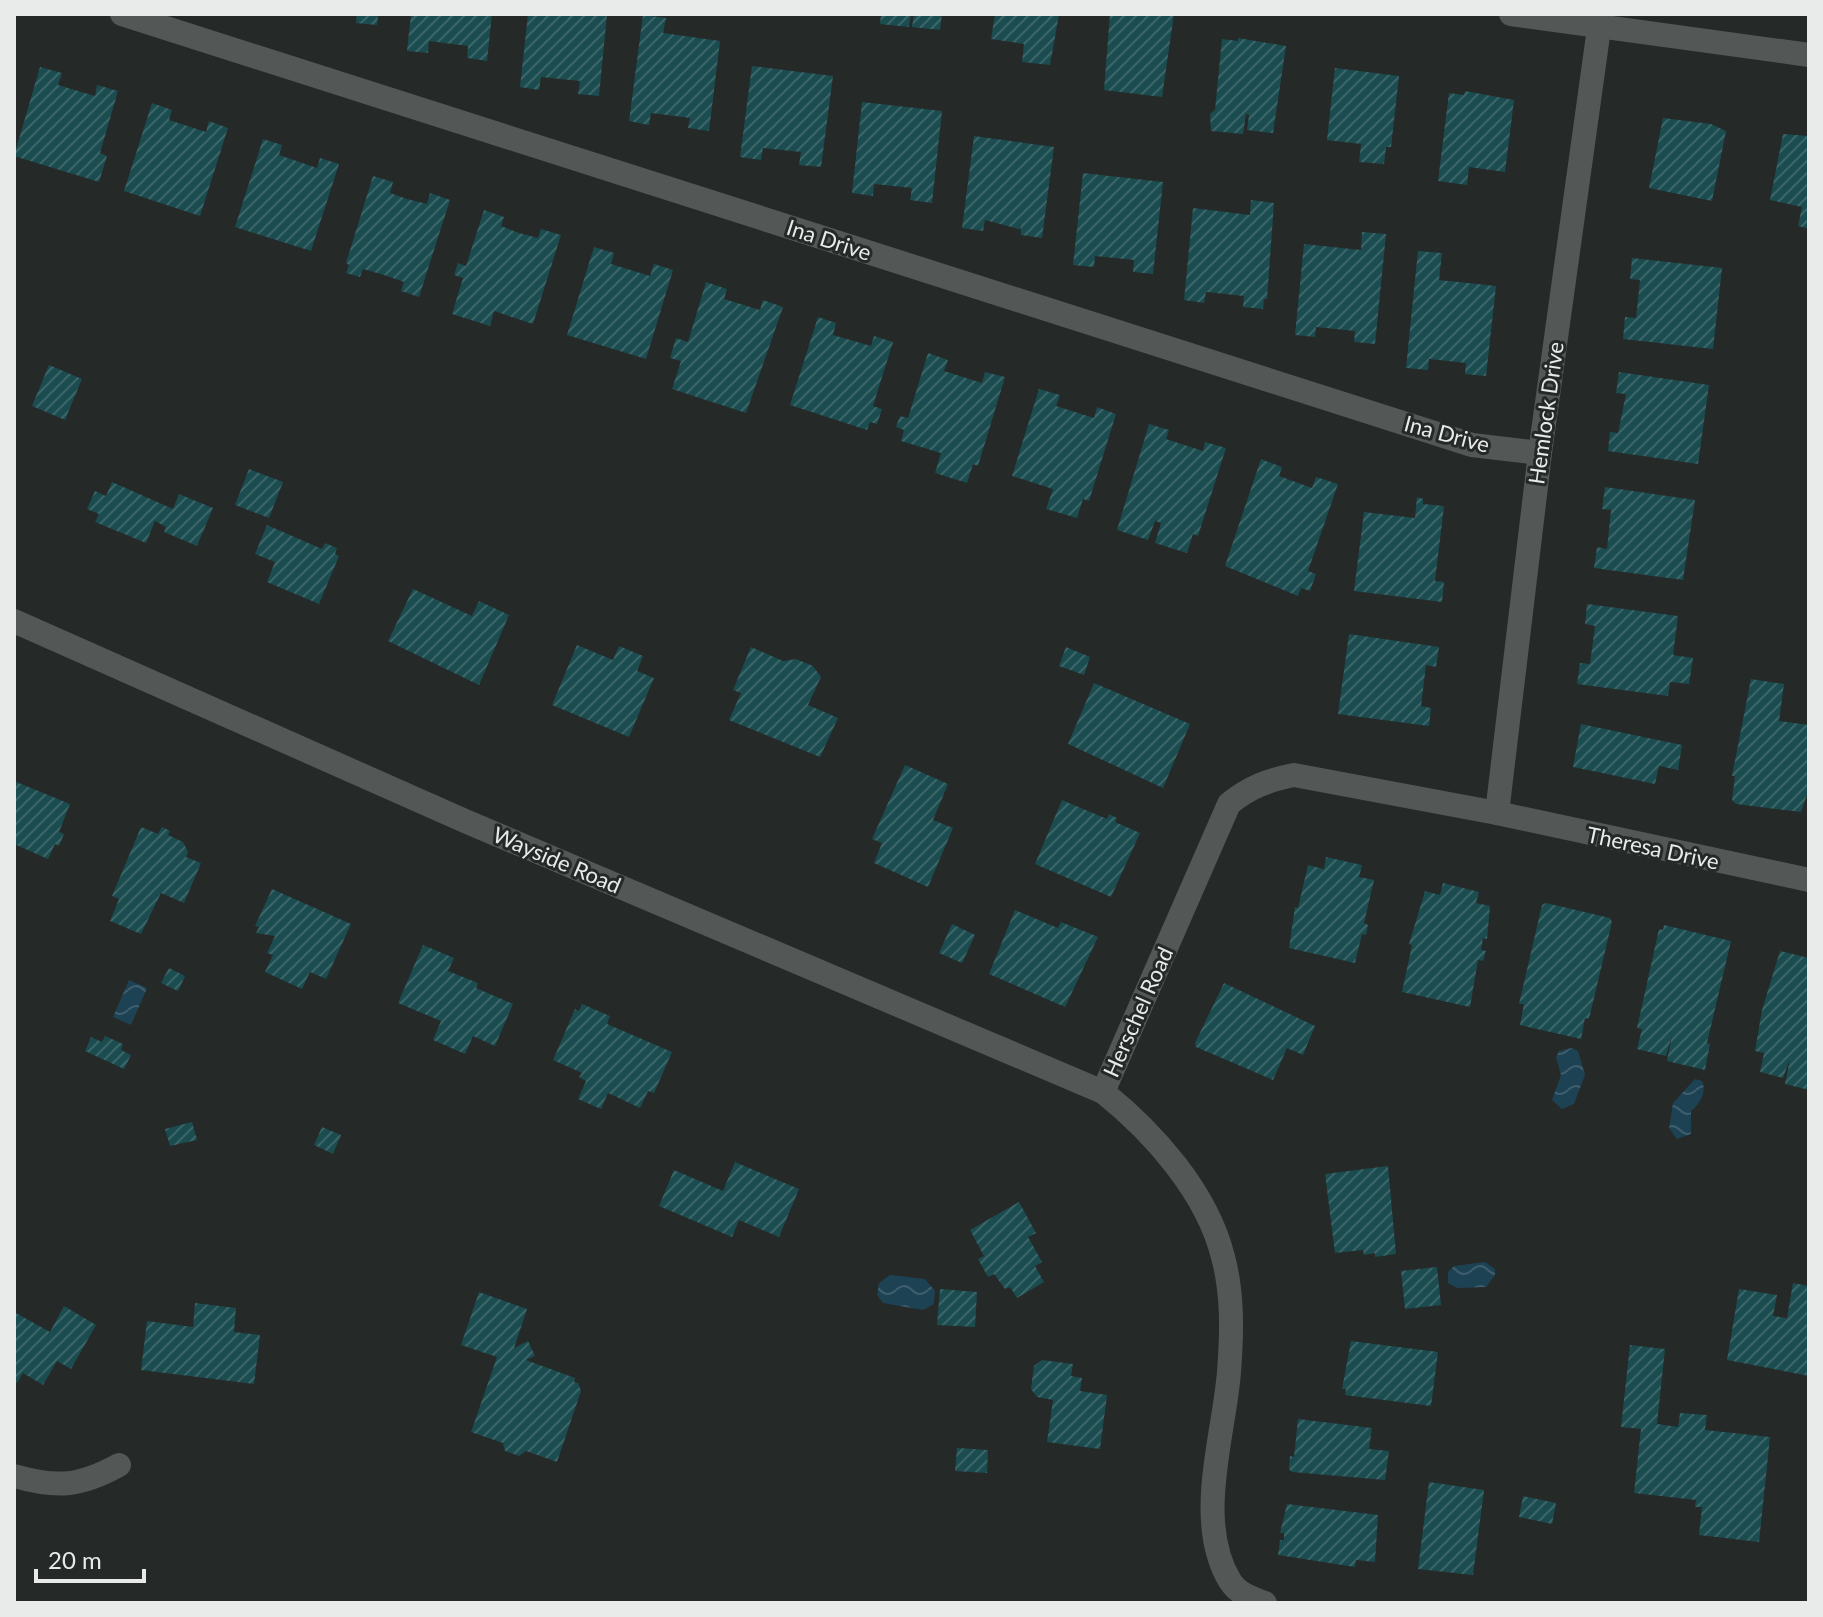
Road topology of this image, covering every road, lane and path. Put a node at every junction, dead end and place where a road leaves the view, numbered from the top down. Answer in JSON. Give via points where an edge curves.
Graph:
{"nodes":[{"id":1,"x":122,"y":14,"type":"edge"},
{"id":2,"x":1511,"y":14,"type":"edge"},
{"id":3,"x":1601,"y":21,"type":"edge"},
{"id":4,"x":1809,"y":55,"type":"edge"},
{"id":5,"x":1540,"y":453,"type":"junction"},
{"id":6,"x":14,"y":621,"type":"edge"},
{"id":7,"x":1497,"y":813,"type":"junction"},
{"id":8,"x":1809,"y":880,"type":"edge"},
{"id":9,"x":1103,"y":1092,"type":"junction"},
{"id":10,"x":119,"y":1465,"type":"dead end"},
{"id":11,"x":14,"y":1476,"type":"edge"},
{"id":12,"x":1265,"y":1603,"type":"edge"}],
"edges":[{"from":1,"to":5,"type":"street","name":"Ina Drive","via":[[1472,445]]},
{"from":2,"to":3,"type":"street"},
{"from":3,"to":4,"type":"street"},
{"from":3,"to":5,"type":"street","name":"Hemlock Drive"},
{"from":5,"to":7,"type":"street","name":"Hemlock Drive"},
{"from":6,"to":9,"type":"street","name":"Wayside Road","via":[[465,821]]},
{"from":7,"to":8,"type":"street","name":"Theresa Drive"},
{"from":7,"to":9,"type":"street","name":"Herschel Road","via":[[1294,775],[1244,792],[1229,804]]},
{"from":9,"to":12,"type":"street","name":"Herschel Road","via":[[1135,1118],[1173,1163],[1202,1207],[1223,1254],[1231,1304],[1229,1370],[1214,1521],[1231,1582]]},
{"from":10,"to":11,"type":"street","via":[[66,1486]]}]}
